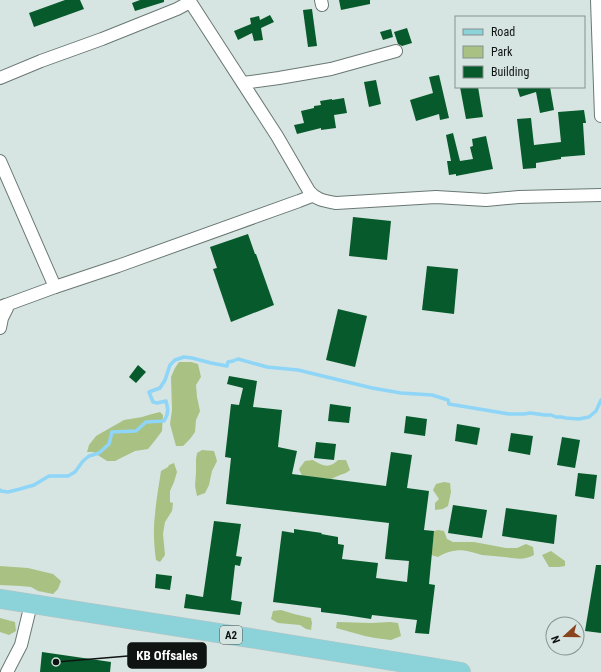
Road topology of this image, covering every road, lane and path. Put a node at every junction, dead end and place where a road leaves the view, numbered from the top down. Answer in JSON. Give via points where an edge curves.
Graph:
{"nodes":[{"id":1,"x":597,"y":0,"type":"edge"},
{"id":2,"x":189,"y":1,"type":"edge"},
{"id":3,"x":396,"y":51,"type":"dead end"},
{"id":4,"x":0,"y":78,"type":"edge"},
{"id":5,"x":242,"y":83,"type":"junction"},
{"id":6,"x":601,"y":116,"type":"edge"},
{"id":7,"x":0,"y":161,"type":"edge"},
{"id":8,"x":601,"y":195,"type":"edge"},
{"id":9,"x":312,"y":196,"type":"junction"},
{"id":10,"x":55,"y":287,"type":"junction"},
{"id":11,"x":3,"y":306,"type":"edge"},
{"id":12,"x":0,"y":328,"type":"edge"},
{"id":13,"x":0,"y":599,"type":"edge"},
{"id":14,"x":30,"y":604,"type":"junction"},
{"id":15,"x":6,"y":672,"type":"edge"},
{"id":16,"x":461,"y":672,"type":"edge"}],
"edges":[{"from":1,"to":6,"type":"street"},
{"from":2,"to":4,"type":"street","via":[[177,9]]},
{"from":2,"to":5,"type":"street"},
{"from":3,"to":5,"type":"street","via":[[330,69]]},
{"from":5,"to":9,"type":"street"},
{"from":7,"to":10,"type":"street"},
{"from":8,"to":9,"type":"street","via":[[486,200],[436,197],[336,203]]},
{"from":9,"to":10,"type":"street"},
{"from":10,"to":11,"type":"street"},
{"from":11,"to":12,"type":"street","via":[[7,308]]},
{"from":13,"to":14,"type":"main road","number":"A2"},
{"from":14,"to":15,"type":"street","via":[[21,645]]},
{"from":14,"to":16,"type":"main road","number":"A2"}]}
